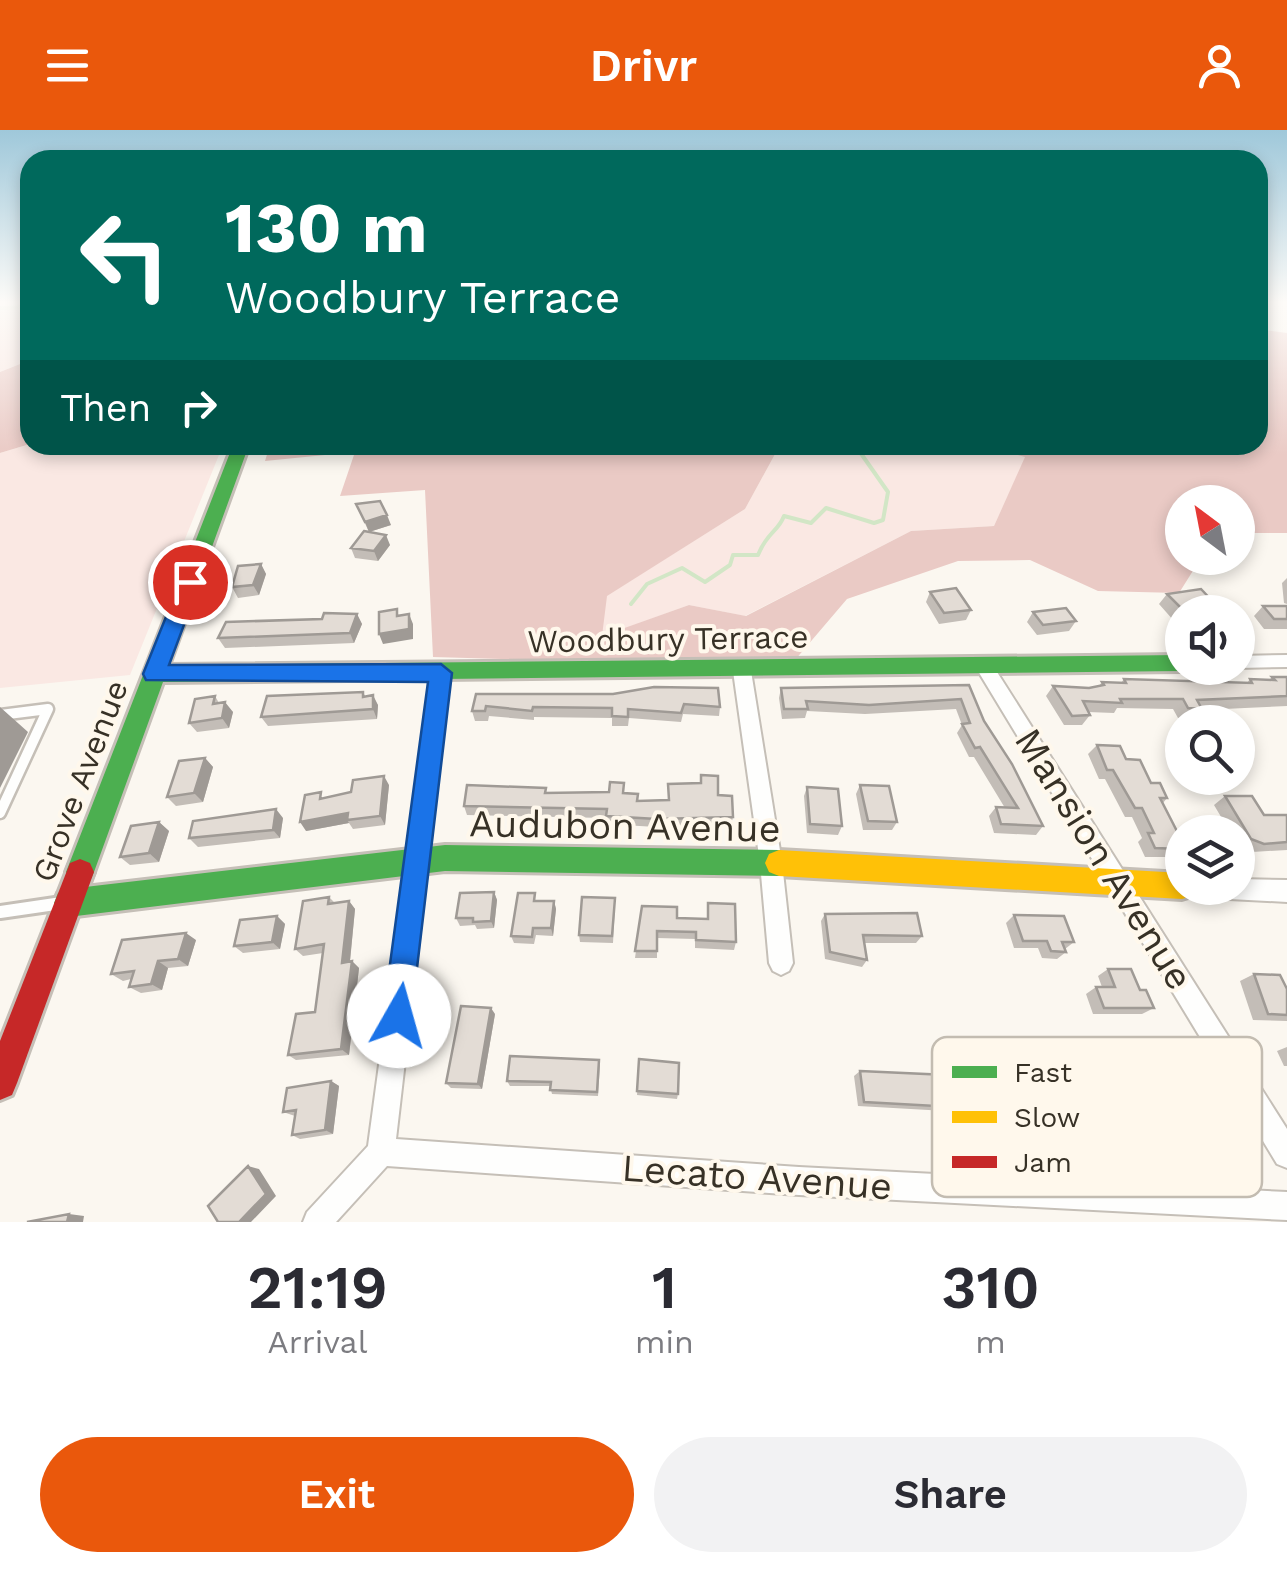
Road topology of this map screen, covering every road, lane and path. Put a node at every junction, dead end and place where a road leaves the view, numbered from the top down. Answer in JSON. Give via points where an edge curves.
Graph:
{"nodes":[{"id":1,"x":237,"y":455,"type":"edge"},
{"id":2,"x":1287,"y":661,"type":"edge"},
{"id":3,"x":1255,"y":662,"type":"edge"},
{"id":4,"x":1165,"y":663,"type":"edge"},
{"id":5,"x":984,"y":666,"type":"junction"},
{"id":6,"x":742,"y":672,"type":"junction"},
{"id":7,"x":441,"y":673,"type":"junction"},
{"id":8,"x":154,"y":674,"type":"junction"},
{"id":9,"x":0,"y":715,"type":"edge"},
{"id":10,"x":0,"y":813,"type":"edge"},
{"id":11,"x":419,"y":858,"type":"junction"},
{"id":12,"x":771,"y":864,"type":"junction"},
{"id":13,"x":1121,"y":884,"type":"junction"},
{"id":14,"x":1165,"y":885,"type":"edge"},
{"id":15,"x":1255,"y":890,"type":"edge"},
{"id":16,"x":1287,"y":891,"type":"edge"},
{"id":17,"x":68,"y":902,"type":"junction"},
{"id":18,"x":0,"y":912,"type":"edge"},
{"id":19,"x":781,"y":963,"type":"dead end"},
{"id":20,"x":1215,"y":1037,"type":"edge"},
{"id":21,"x":0,"y":1083,"type":"edge"},
{"id":22,"x":1262,"y":1113,"type":"edge"},
{"id":23,"x":382,"y":1152,"type":"junction"},
{"id":24,"x":1287,"y":1154,"type":"edge"},
{"id":25,"x":932,"y":1188,"type":"edge"},
{"id":26,"x":1111,"y":1197,"type":"edge"},
{"id":27,"x":1287,"y":1206,"type":"edge"},
{"id":28,"x":317,"y":1222,"type":"edge"}],
"edges":[{"from":1,"to":8,"type":"street","name":"Grove Avenue"},
{"from":2,"to":3,"type":"street"},
{"from":4,"to":5,"type":"street","name":"Woodbury Terrace"},
{"from":5,"to":6,"type":"street","name":"Woodbury Terrace"},
{"from":5,"to":13,"type":"street","name":"Mansion Avenue"},
{"from":6,"to":7,"type":"street","name":"Woodbury Terrace"},
{"from":6,"to":12,"type":"street"},
{"from":7,"to":8,"type":"street","name":"Woodbury Terrace"},
{"from":7,"to":11,"type":"street"},
{"from":8,"to":17,"type":"street","name":"Grove Avenue"},
{"from":9,"to":10,"type":"lane","via":[[48,709]]},
{"from":11,"to":12,"type":"street","name":"Audubon Avenue"},
{"from":11,"to":17,"type":"street","name":"Audubon Avenue"},
{"from":11,"to":23,"type":"street"},
{"from":12,"to":13,"type":"street","name":"Audubon Avenue"},
{"from":12,"to":19,"type":"street"},
{"from":13,"to":14,"type":"street","name":"Audubon Avenue"},
{"from":13,"to":20,"type":"street","name":"Mansion Avenue"},
{"from":15,"to":16,"type":"street"},
{"from":17,"to":18,"type":"lane"},
{"from":17,"to":21,"type":"street","name":"Grove Avenue"},
{"from":22,"to":24,"type":"street","name":"Mansion Avenue"},
{"from":23,"to":25,"type":"street","name":"Lecato Avenue"},
{"from":23,"to":28,"type":"street"},
{"from":26,"to":27,"type":"street","name":"Lecato Avenue"}]}
